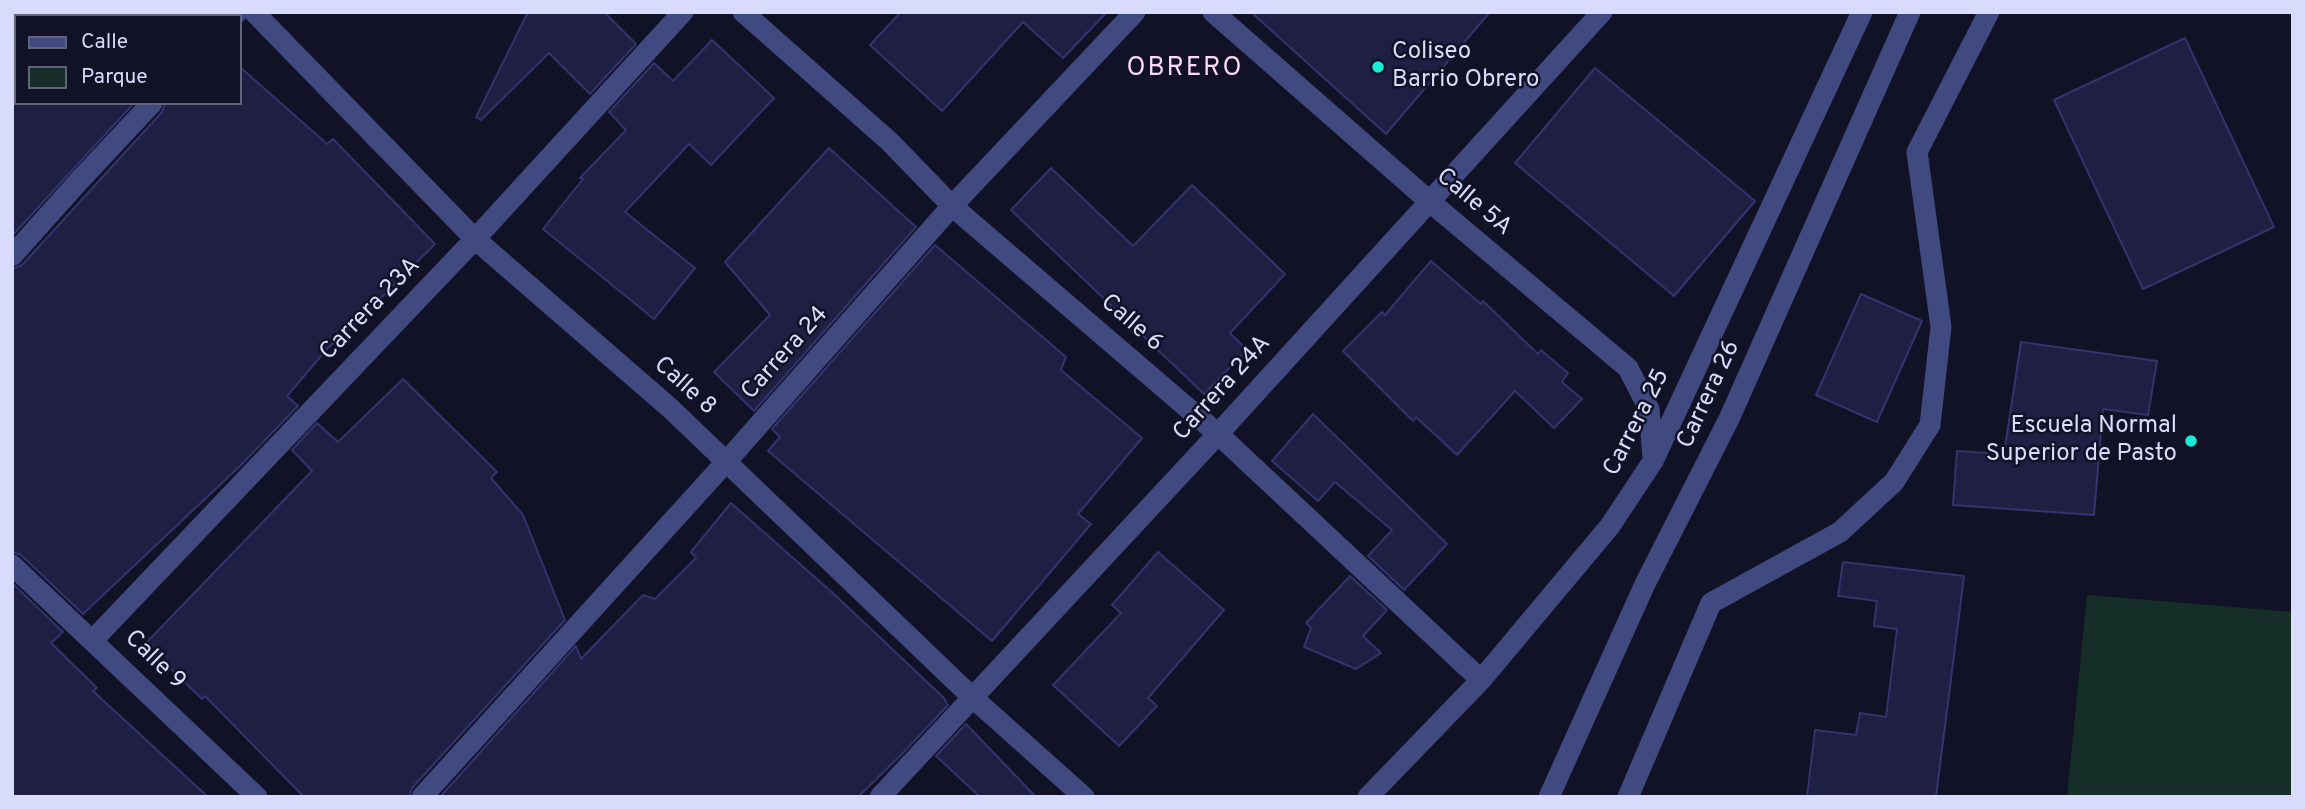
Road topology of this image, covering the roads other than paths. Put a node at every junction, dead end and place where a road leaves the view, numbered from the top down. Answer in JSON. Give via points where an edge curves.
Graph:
{"nodes":[{"id":1,"x":254,"y":12,"type":"edge"},
{"id":2,"x":683,"y":12,"type":"edge"},
{"id":3,"x":743,"y":12,"type":"edge"},
{"id":4,"x":1135,"y":12,"type":"edge"},
{"id":5,"x":1213,"y":12,"type":"edge"},
{"id":6,"x":1602,"y":12,"type":"edge"},
{"id":7,"x":1862,"y":12,"type":"edge"},
{"id":8,"x":1910,"y":12,"type":"edge"},
{"id":9,"x":1989,"y":12,"type":"edge"},
{"id":10,"x":150,"y":105,"type":"edge"},
{"id":11,"x":1429,"y":201,"type":"junction"},
{"id":12,"x":952,"y":206,"type":"junction"},
{"id":13,"x":475,"y":239,"type":"junction"},
{"id":14,"x":12,"y":256,"type":"edge"},
{"id":15,"x":1218,"y":434,"type":"junction"},
{"id":16,"x":1653,"y":461,"type":"junction"},
{"id":17,"x":726,"y":462,"type":"junction"},
{"id":18,"x":12,"y":565,"type":"edge"},
{"id":19,"x":93,"y":640,"type":"junction"},
{"id":20,"x":1481,"y":680,"type":"junction"},
{"id":21,"x":972,"y":697,"type":"junction"},
{"id":22,"x":257,"y":797,"type":"edge"},
{"id":23,"x":422,"y":797,"type":"edge"},
{"id":24,"x":880,"y":797,"type":"edge"},
{"id":25,"x":1084,"y":797,"type":"edge"},
{"id":26,"x":1368,"y":797,"type":"edge"},
{"id":27,"x":1549,"y":797,"type":"edge"},
{"id":28,"x":1628,"y":797,"type":"edge"}],
"edges":[{"from":1,"to":13,"type":"street","name":"Calle 8"},
{"from":2,"to":13,"type":"street","name":"Carrera 23A"},
{"from":3,"to":12,"type":"street","name":"Calle 6","via":[[890,142]]},
{"from":4,"to":12,"type":"street","name":"Carrera 24"},
{"from":5,"to":11,"type":"street","name":"Calle 5A"},
{"from":6,"to":11,"type":"street","name":"Carrera 24A"},
{"from":7,"to":16,"type":"street","name":"Carrera 25"},
{"from":8,"to":27,"type":"street","name":"Carrera 26","via":[[1730,419],[1645,584]]},
{"from":9,"to":28,"type":"street","via":[[1917,152],[1941,327],[1930,425],[1894,482],[1840,532],[1711,603]]},
{"from":10,"to":14,"type":"street"},
{"from":11,"to":15,"type":"street","name":"Carrera 24A"},
{"from":11,"to":16,"type":"street","name":"Calle 5A","via":[[1628,368],[1648,409]]},
{"from":12,"to":15,"type":"street","name":"Calle 6"},
{"from":12,"to":17,"type":"street","name":"Carrera 24"},
{"from":13,"to":17,"type":"street","name":"Calle 8"},
{"from":13,"to":19,"type":"street","name":"Carrera 23A"},
{"from":15,"to":20,"type":"street","name":"Calle 6"},
{"from":15,"to":21,"type":"street","name":"Carrera 24A"},
{"from":16,"to":20,"type":"street","name":"Carrera 25","via":[[1610,526]]},
{"from":17,"to":21,"type":"street","name":"Calle 8"},
{"from":17,"to":23,"type":"street","name":"Carrera 24"},
{"from":18,"to":19,"type":"street","name":"Calle 9"},
{"from":19,"to":22,"type":"street","name":"Calle 9"},
{"from":20,"to":26,"type":"street","name":"Carrera 25"},
{"from":21,"to":24,"type":"street","name":"Carrera 24A"},
{"from":21,"to":25,"type":"street","name":"Calle 8"}]}
